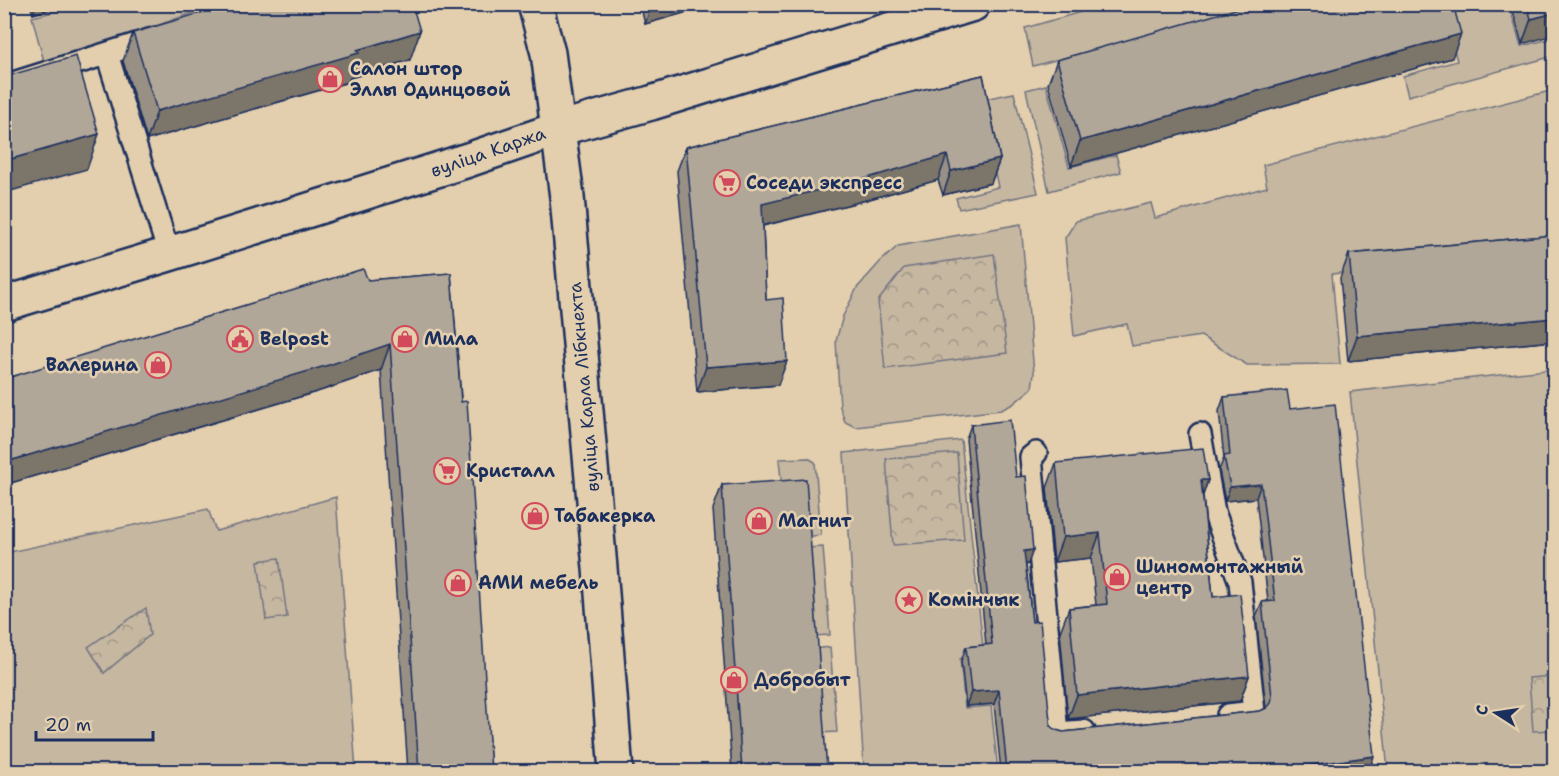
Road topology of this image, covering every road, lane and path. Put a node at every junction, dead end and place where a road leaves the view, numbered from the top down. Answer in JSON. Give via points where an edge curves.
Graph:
{"nodes":[{"id":1,"x":535,"y":4,"type":"edge"},
{"id":2,"x":973,"y":4,"type":"edge"},
{"id":3,"x":170,"y":33,"type":"edge"},
{"id":4,"x":107,"y":54,"type":"junction"},
{"id":5,"x":4,"y":86,"type":"edge"},
{"id":6,"x":558,"y":129,"type":"junction"},
{"id":7,"x":169,"y":254,"type":"junction"},
{"id":8,"x":4,"y":304,"type":"edge"},
{"id":9,"x":1200,"y":434,"type":"dead end"},
{"id":10,"x":1036,"y":453,"type":"dead end"},
{"id":11,"x":1208,"y":717,"type":"edge"},
{"id":12,"x":1104,"y":728,"type":"edge"},
{"id":13,"x":615,"y":771,"type":"edge"}],
"edges":[{"from":1,"to":6,"type":"street","name":"вуліца Карла Лібкнехта","via":[[548,53]]},
{"from":2,"to":6,"type":"street","name":"вуліца Каржа"},
{"from":3,"to":4,"type":"lane"},
{"from":4,"to":5,"type":"lane"},
{"from":4,"to":7,"type":"lane"},
{"from":6,"to":7,"type":"street","name":"вуліца Каржа"},
{"from":6,"to":13,"type":"street","name":"вуліца Карла Лібкнехта","via":[[586,397]]},
{"from":7,"to":8,"type":"street","name":"вуліца Каржа"},
{"from":9,"to":11,"type":"lane","via":[[1214,512],[1240,582],[1254,712]]},
{"from":10,"to":12,"type":"lane","via":[[1031,457],[1058,733]]}]}
